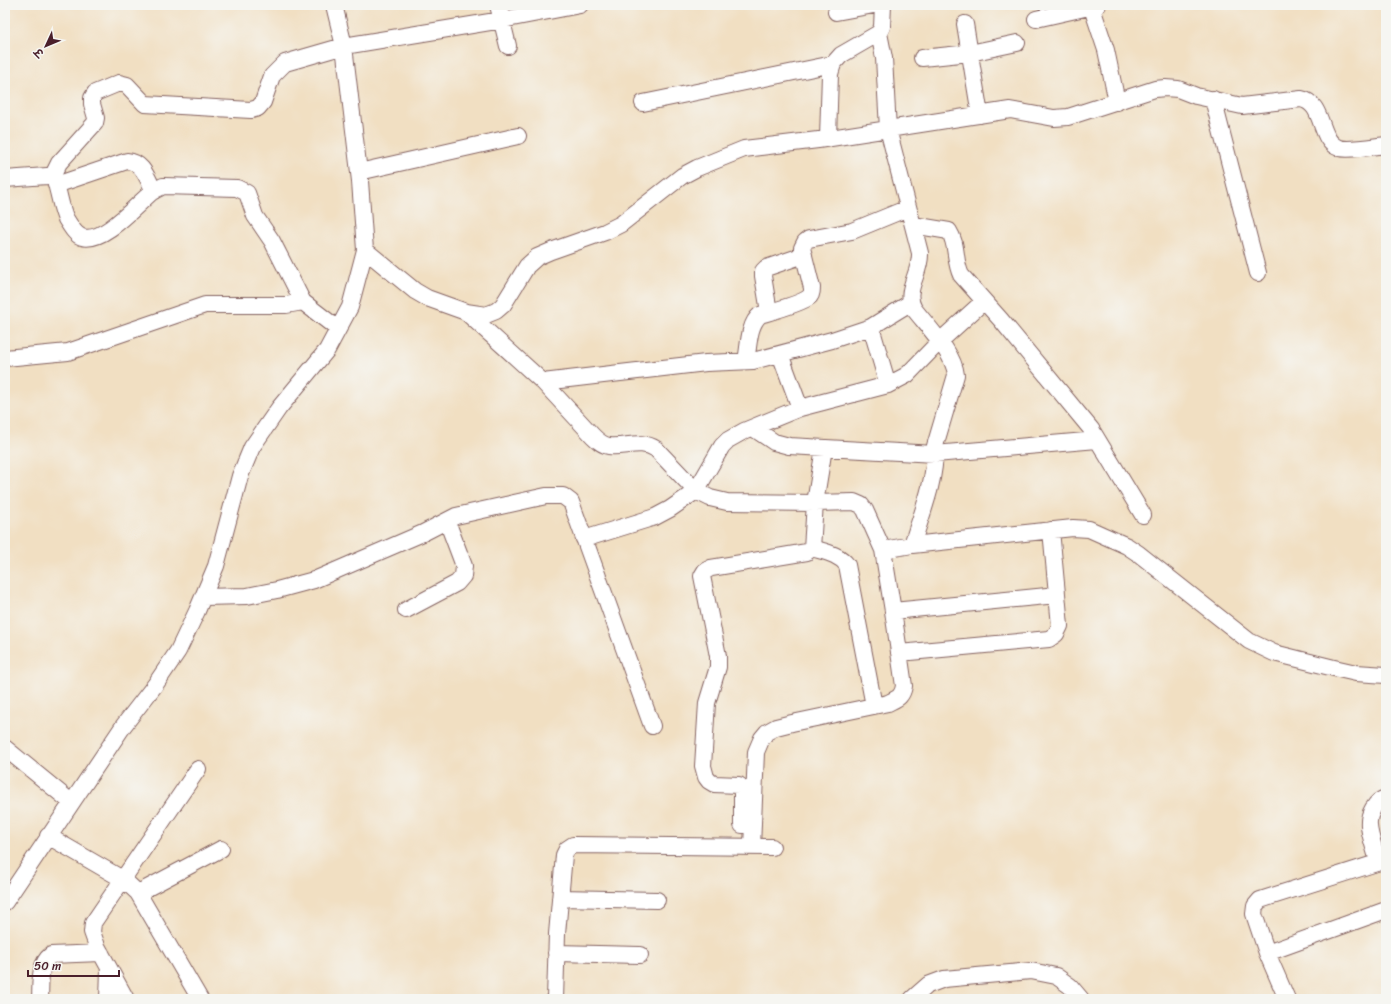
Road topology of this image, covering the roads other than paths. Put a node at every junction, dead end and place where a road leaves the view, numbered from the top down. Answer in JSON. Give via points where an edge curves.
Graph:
{"nodes":[{"id":1,"x":334,"y":5,"type":"edge"},
{"id":2,"x":580,"y":5,"type":"edge"},
{"id":3,"x":874,"y":5,"type":"edge"},
{"id":4,"x":883,"y":5,"type":"edge"},
{"id":5,"x":1094,"y":6,"type":"edge"},
{"id":6,"x":500,"y":12,"type":"edge"},
{"id":7,"x":836,"y":12,"type":"dead end"},
{"id":8,"x":1036,"y":19,"type":"dead end"},
{"id":9,"x":965,"y":24,"type":"dead end"},
{"id":10,"x":879,"y":33,"type":"junction"},
{"id":11,"x":1017,"y":43,"type":"dead end"},
{"id":12,"x":344,"y":46,"type":"junction"},
{"id":13,"x":508,"y":46,"type":"dead end"},
{"id":14,"x":970,"y":53,"type":"junction"},
{"id":15,"x":922,"y":58,"type":"dead end"},
{"id":16,"x":833,"y":64,"type":"junction"},
{"id":17,"x":1214,"y":99,"type":"junction"},
{"id":18,"x":643,"y":102,"type":"dead end"},
{"id":19,"x":1117,"y":102,"type":"junction"},
{"id":20,"x":980,"y":115,"type":"junction"},
{"id":21,"x":888,"y":129,"type":"junction"},
{"id":22,"x":518,"y":136,"type":"dead end"},
{"id":23,"x":828,"y":138,"type":"junction"},
{"id":24,"x":1386,"y":145,"type":"edge"},
{"id":25,"x":359,"y":172,"type":"junction"},
{"id":26,"x":5,"y":179,"type":"edge"},
{"id":27,"x":54,"y":181,"type":"junction"},
{"id":28,"x":154,"y":191,"type":"junction"},
{"id":29,"x":908,"y":208,"type":"junction"},
{"id":30,"x":913,"y":225,"type":"junction"},
{"id":31,"x":365,"y":250,"type":"junction"},
{"id":32,"x":804,"y":255,"type":"junction"},
{"id":33,"x":1258,"y":273,"type":"dead end"},
{"id":34,"x":984,"y":301,"type":"junction"},
{"id":35,"x":303,"y":302,"type":"junction"},
{"id":36,"x":910,"y":303,"type":"junction"},
{"id":37,"x":466,"y":312,"type":"junction"},
{"id":38,"x":769,"y":312,"type":"junction"},
{"id":39,"x":871,"y":327,"type":"junction"},
{"id":40,"x":338,"y":328,"type":"junction"},
{"id":41,"x":940,"y":342,"type":"junction"},
{"id":42,"x":780,"y":354,"type":"junction"},
{"id":43,"x":5,"y":358,"type":"edge"},
{"id":44,"x":746,"y":361,"type":"junction"},
{"id":45,"x":543,"y":382,"type":"junction"},
{"id":46,"x":888,"y":385,"type":"junction"},
{"id":47,"x":800,"y":408,"type":"junction"},
{"id":48,"x":753,"y":428,"type":"junction"},
{"id":49,"x":1097,"y":440,"type":"junction"},
{"id":50,"x":824,"y":448,"type":"junction"},
{"id":51,"x":935,"y":454,"type":"junction"},
{"id":52,"x":696,"y":491,"type":"junction"},
{"id":53,"x":815,"y":503,"type":"junction"},
{"id":54,"x":1143,"y":514,"type":"dead end"},
{"id":55,"x":447,"y":521,"type":"junction"},
{"id":56,"x":1051,"y":530,"type":"junction"},
{"id":57,"x":584,"y":539,"type":"junction"},
{"id":58,"x":912,"y":545,"type":"junction"},
{"id":59,"x":812,"y":548,"type":"junction"},
{"id":60,"x":883,"y":550,"type":"junction"},
{"id":61,"x":1057,"y":595,"type":"junction"},
{"id":62,"x":203,"y":597,"type":"junction"},
{"id":63,"x":406,"y":610,"type":"dead end"},
{"id":64,"x":893,"y":611,"type":"junction"},
{"id":65,"x":899,"y":654,"type":"junction"},
{"id":66,"x":1386,"y":675,"type":"edge"},
{"id":67,"x":874,"y":706,"type":"junction"},
{"id":68,"x":652,"y":726,"type":"dead end"},
{"id":69,"x":5,"y":748,"type":"edge"},
{"id":70,"x":198,"y":769,"type":"dead end"},
{"id":71,"x":1386,"y":798,"type":"edge"},
{"id":72,"x":71,"y":802,"type":"junction"},
{"id":73,"x":48,"y":836,"type":"junction"},
{"id":74,"x":746,"y":847,"type":"junction"},
{"id":75,"x":772,"y":847,"type":"dead end"},
{"id":76,"x":221,"y":849,"type":"dead end"},
{"id":77,"x":1382,"y":861,"type":"edge"},
{"id":78,"x":124,"y":880,"type":"junction"},
{"id":79,"x":138,"y":893,"type":"junction"},
{"id":80,"x":7,"y":895,"type":"edge"},
{"id":81,"x":560,"y":898,"type":"junction"},
{"id":82,"x":657,"y":900,"type":"dead end"},
{"id":83,"x":1386,"y":910,"type":"edge"},
{"id":84,"x":1267,"y":952,"type":"junction"},
{"id":85,"x":101,"y":953,"type":"junction"},
{"id":86,"x":556,"y":953,"type":"junction"},
{"id":87,"x":640,"y":955,"type":"dead end"},
{"id":88,"x":110,"y":969,"type":"junction"},
{"id":89,"x":40,"y":999,"type":"edge"},
{"id":90,"x":108,"y":999,"type":"edge"},
{"id":91,"x":126,"y":999,"type":"edge"},
{"id":92,"x":200,"y":999,"type":"edge"},
{"id":93,"x":555,"y":999,"type":"edge"},
{"id":94,"x":912,"y":999,"type":"edge"},
{"id":95,"x":1081,"y":999,"type":"edge"},
{"id":96,"x":1287,"y":999,"type":"edge"}],
"edges":[{"from":1,"to":12,"type":"street"},
{"from":2,"to":6,"type":"street"},
{"from":3,"to":7,"type":"street"},
{"from":4,"to":10,"type":"street","via":[[882,27]]},
{"from":5,"to":8,"type":"street"},
{"from":5,"to":19,"type":"street"},
{"from":6,"to":12,"type":"street"},
{"from":6,"to":13,"type":"street"},
{"from":9,"to":14,"type":"street"},
{"from":10,"to":16,"type":"street","via":[[841,56]]},
{"from":10,"to":21,"type":"street","via":[[884,58]]},
{"from":11,"to":14,"type":"street"},
{"from":12,"to":25,"type":"street"},
{"from":12,"to":27,"type":"street","via":[[285,63],[272,76],[263,102],[252,110],[144,104],[127,85],[119,83],[95,93],[92,104],[95,123],[59,163]]},
{"from":14,"to":15,"type":"street"},
{"from":14,"to":20,"type":"street"},
{"from":16,"to":18,"type":"street"},
{"from":16,"to":23,"type":"street","via":[[830,74]]},
{"from":17,"to":19,"type":"street","via":[[1165,88]]},
{"from":17,"to":24,"type":"street","via":[[1242,106],[1306,100],[1315,109],[1329,141],[1335,146],[1342,149]]},
{"from":17,"to":33,"type":"street"},
{"from":19,"to":20,"type":"street","via":[[1068,117],[1054,118],[1010,110]]},
{"from":20,"to":21,"type":"street"},
{"from":21,"to":23,"type":"street"},
{"from":21,"to":29,"type":"street"},
{"from":22,"to":25,"type":"street"},
{"from":23,"to":37,"type":"street","via":[[744,149],[697,168],[682,176],[621,224],[537,257],[527,266],[496,311],[486,315]]},
{"from":25,"to":31,"type":"street"},
{"from":26,"to":27,"type":"street","via":[[47,176]]},
{"from":27,"to":28,"type":"street","via":[[135,161],[140,165]]},
{"from":27,"to":28,"type":"street","via":[[65,218],[82,237],[101,234]]},
{"from":28,"to":35,"type":"street","via":[[163,186],[172,186],[237,188],[246,193],[255,216],[272,241]]},
{"from":29,"to":30,"type":"street"},
{"from":29,"to":32,"type":"street","via":[[852,231],[809,239],[804,242],[802,248]]},
{"from":30,"to":34,"type":"street","via":[[949,232],[954,238],[961,275]]},
{"from":30,"to":36,"type":"street","via":[[920,259],[909,296]]},
{"from":31,"to":37,"type":"street","via":[[415,291]]},
{"from":31,"to":40,"type":"street","via":[[350,307]]},
{"from":32,"to":38,"type":"street","via":[[763,271]]},
{"from":32,"to":38,"type":"street","via":[[812,288],[810,297]]},
{"from":34,"to":41,"type":"street"},
{"from":34,"to":49,"type":"street"},
{"from":35,"to":40,"type":"street"},
{"from":35,"to":43,"type":"street","via":[[286,305],[205,305],[68,352]]},
{"from":36,"to":39,"type":"street"},
{"from":36,"to":41,"type":"street"},
{"from":37,"to":45,"type":"street"},
{"from":38,"to":44,"type":"street","via":[[756,319]]},
{"from":39,"to":42,"type":"street"},
{"from":39,"to":46,"type":"street"},
{"from":40,"to":62,"type":"street","via":[[327,350],[279,408],[252,447],[240,476],[216,566]]},
{"from":41,"to":46,"type":"street","via":[[908,375]]},
{"from":41,"to":51,"type":"street","via":[[950,354],[956,375],[936,441]]},
{"from":42,"to":44,"type":"street"},
{"from":42,"to":47,"type":"street"},
{"from":44,"to":45,"type":"street","via":[[706,363]]},
{"from":45,"to":52,"type":"street","via":[[600,443],[609,446],[650,445]]},
{"from":46,"to":47,"type":"street"},
{"from":47,"to":48,"type":"street"},
{"from":48,"to":50,"type":"street","via":[[782,445]]},
{"from":48,"to":52,"type":"street","via":[[728,440],[722,446]]},
{"from":49,"to":51,"type":"street"},
{"from":49,"to":54,"type":"street"},
{"from":50,"to":51,"type":"street"},
{"from":50,"to":53,"type":"street"},
{"from":51,"to":58,"type":"street","via":[[932,480]]},
{"from":52,"to":53,"type":"street","via":[[727,502]]},
{"from":52,"to":57,"type":"street","via":[[655,517]]},
{"from":53,"to":59,"type":"street"},
{"from":53,"to":60,"type":"street","via":[[854,502],[861,505]]},
{"from":55,"to":57,"type":"street","via":[[456,516],[546,496],[563,496],[570,502]]},
{"from":55,"to":62,"type":"street","via":[[314,580],[247,596]]},
{"from":55,"to":63,"type":"street","via":[[464,566],[463,576],[457,583]]},
{"from":56,"to":58,"type":"street"},
{"from":56,"to":61,"type":"street"},
{"from":56,"to":66,"type":"street","via":[[1089,530],[1127,546],[1260,647],[1356,673]]},
{"from":57,"to":68,"type":"street"},
{"from":58,"to":60,"type":"street"},
{"from":59,"to":67,"type":"street","via":[[836,556],[847,565]]},
{"from":59,"to":74,"type":"street","via":[[807,552],[711,568],[702,576],[718,656],[718,667],[707,703],[703,766],[706,777],[714,784],[742,788]]},
{"from":60,"to":64,"type":"street"},
{"from":61,"to":64,"type":"street"},
{"from":61,"to":65,"type":"street","via":[[1060,626],[1056,634],[1049,639]]},
{"from":62,"to":72,"type":"street","via":[[178,651]]},
{"from":64,"to":65,"type":"street"},
{"from":65,"to":67,"type":"street","via":[[903,692],[888,703]]},
{"from":67,"to":74,"type":"street","via":[[792,722],[767,732],[756,752]]},
{"from":69,"to":72,"type":"street"},
{"from":70,"to":78,"type":"street"},
{"from":71,"to":77,"type":"street","via":[[1375,806],[1370,815],[1369,826]]},
{"from":72,"to":73,"type":"street"},
{"from":73,"to":78,"type":"street"},
{"from":73,"to":80,"type":"street"},
{"from":74,"to":75,"type":"street"},
{"from":74,"to":81,"type":"street","via":[[573,845],[564,855]]},
{"from":76,"to":79,"type":"street"},
{"from":77,"to":84,"type":"street","via":[[1260,900],[1255,906],[1254,914]]},
{"from":78,"to":79,"type":"street"},
{"from":78,"to":85,"type":"street","via":[[93,923],[92,932]]},
{"from":79,"to":92,"type":"street"},
{"from":81,"to":82,"type":"street"},
{"from":81,"to":86,"type":"street"},
{"from":83,"to":84,"type":"street"},
{"from":84,"to":96,"type":"street"},
{"from":85,"to":88,"type":"street"},
{"from":85,"to":89,"type":"street","via":[[51,955],[46,959],[42,969]]},
{"from":86,"to":87,"type":"street"},
{"from":86,"to":93,"type":"street"},
{"from":88,"to":90,"type":"street"},
{"from":88,"to":91,"type":"street"},
{"from":94,"to":95,"type":"street","via":[[928,985],[944,979],[1031,971],[1056,976],[1070,986]]}]}
